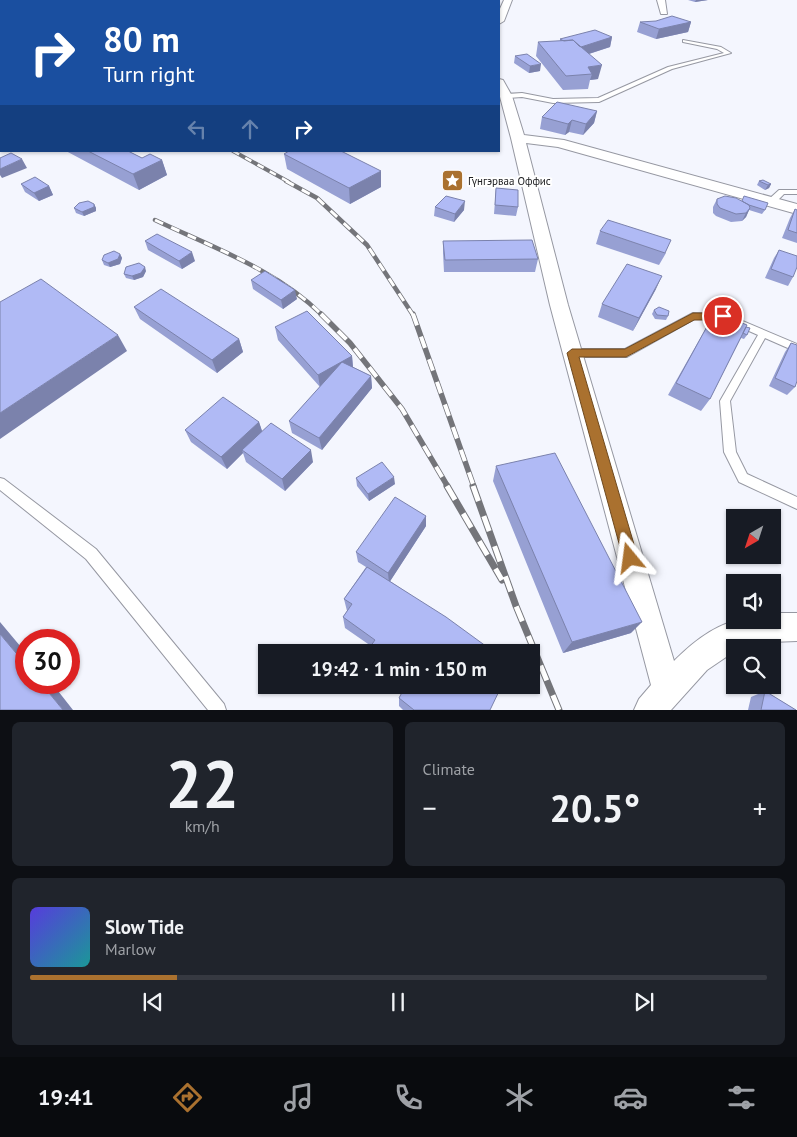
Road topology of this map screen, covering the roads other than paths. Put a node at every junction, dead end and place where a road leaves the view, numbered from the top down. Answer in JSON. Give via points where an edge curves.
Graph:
{"nodes":[{"id":1,"x":508,"y":0,"type":"edge"},
{"id":2,"x":662,"y":0,"type":"edge"},
{"id":3,"x":664,"y":12,"type":"dead end"},
{"id":4,"x":500,"y":19,"type":"edge"},
{"id":5,"x":685,"y":41,"type":"dead end"},
{"id":6,"x":503,"y":89,"type":"edge"},
{"id":7,"x":518,"y":138,"type":"junction"},
{"id":8,"x":797,"y":192,"type":"edge"},
{"id":9,"x":772,"y":202,"type":"junction"},
{"id":10,"x":797,"y":209,"type":"edge"},
{"id":11,"x":763,"y":334,"type":"junction"},
{"id":12,"x":797,"y":348,"type":"edge"},
{"id":13,"x":572,"y":353,"type":"junction"},
{"id":14,"x":0,"y":483,"type":"edge"},
{"id":15,"x":797,"y":503,"type":"edge"},
{"id":16,"x":797,"y":627,"type":"edge"},
{"id":17,"x":658,"y":699,"type":"edge"},
{"id":18,"x":218,"y":710,"type":"edge"}],
"edges":[{"from":1,"to":4,"type":"street"},
{"from":2,"to":3,"type":"street"},
{"from":5,"to":6,"type":"lane","via":[[728,53],[670,68],[599,100],[553,102]]},
{"from":6,"to":7,"type":"street"},
{"from":7,"to":9,"type":"street","via":[[559,143]]},
{"from":7,"to":13,"type":"street"},
{"from":8,"to":9,"type":"lane","via":[[782,192]]},
{"from":9,"to":10,"type":"street"},
{"from":11,"to":12,"type":"lane"},
{"from":11,"to":13,"type":"lane","via":[[723,316],[693,316],[626,353]]},
{"from":11,"to":15,"type":"lane","via":[[725,401],[730,452],[743,478]]},
{"from":13,"to":17,"type":"street"},
{"from":14,"to":18,"type":"lane","via":[[91,554]]},
{"from":16,"to":17,"type":"street","via":[[777,626],[734,635],[700,654]]}]}
